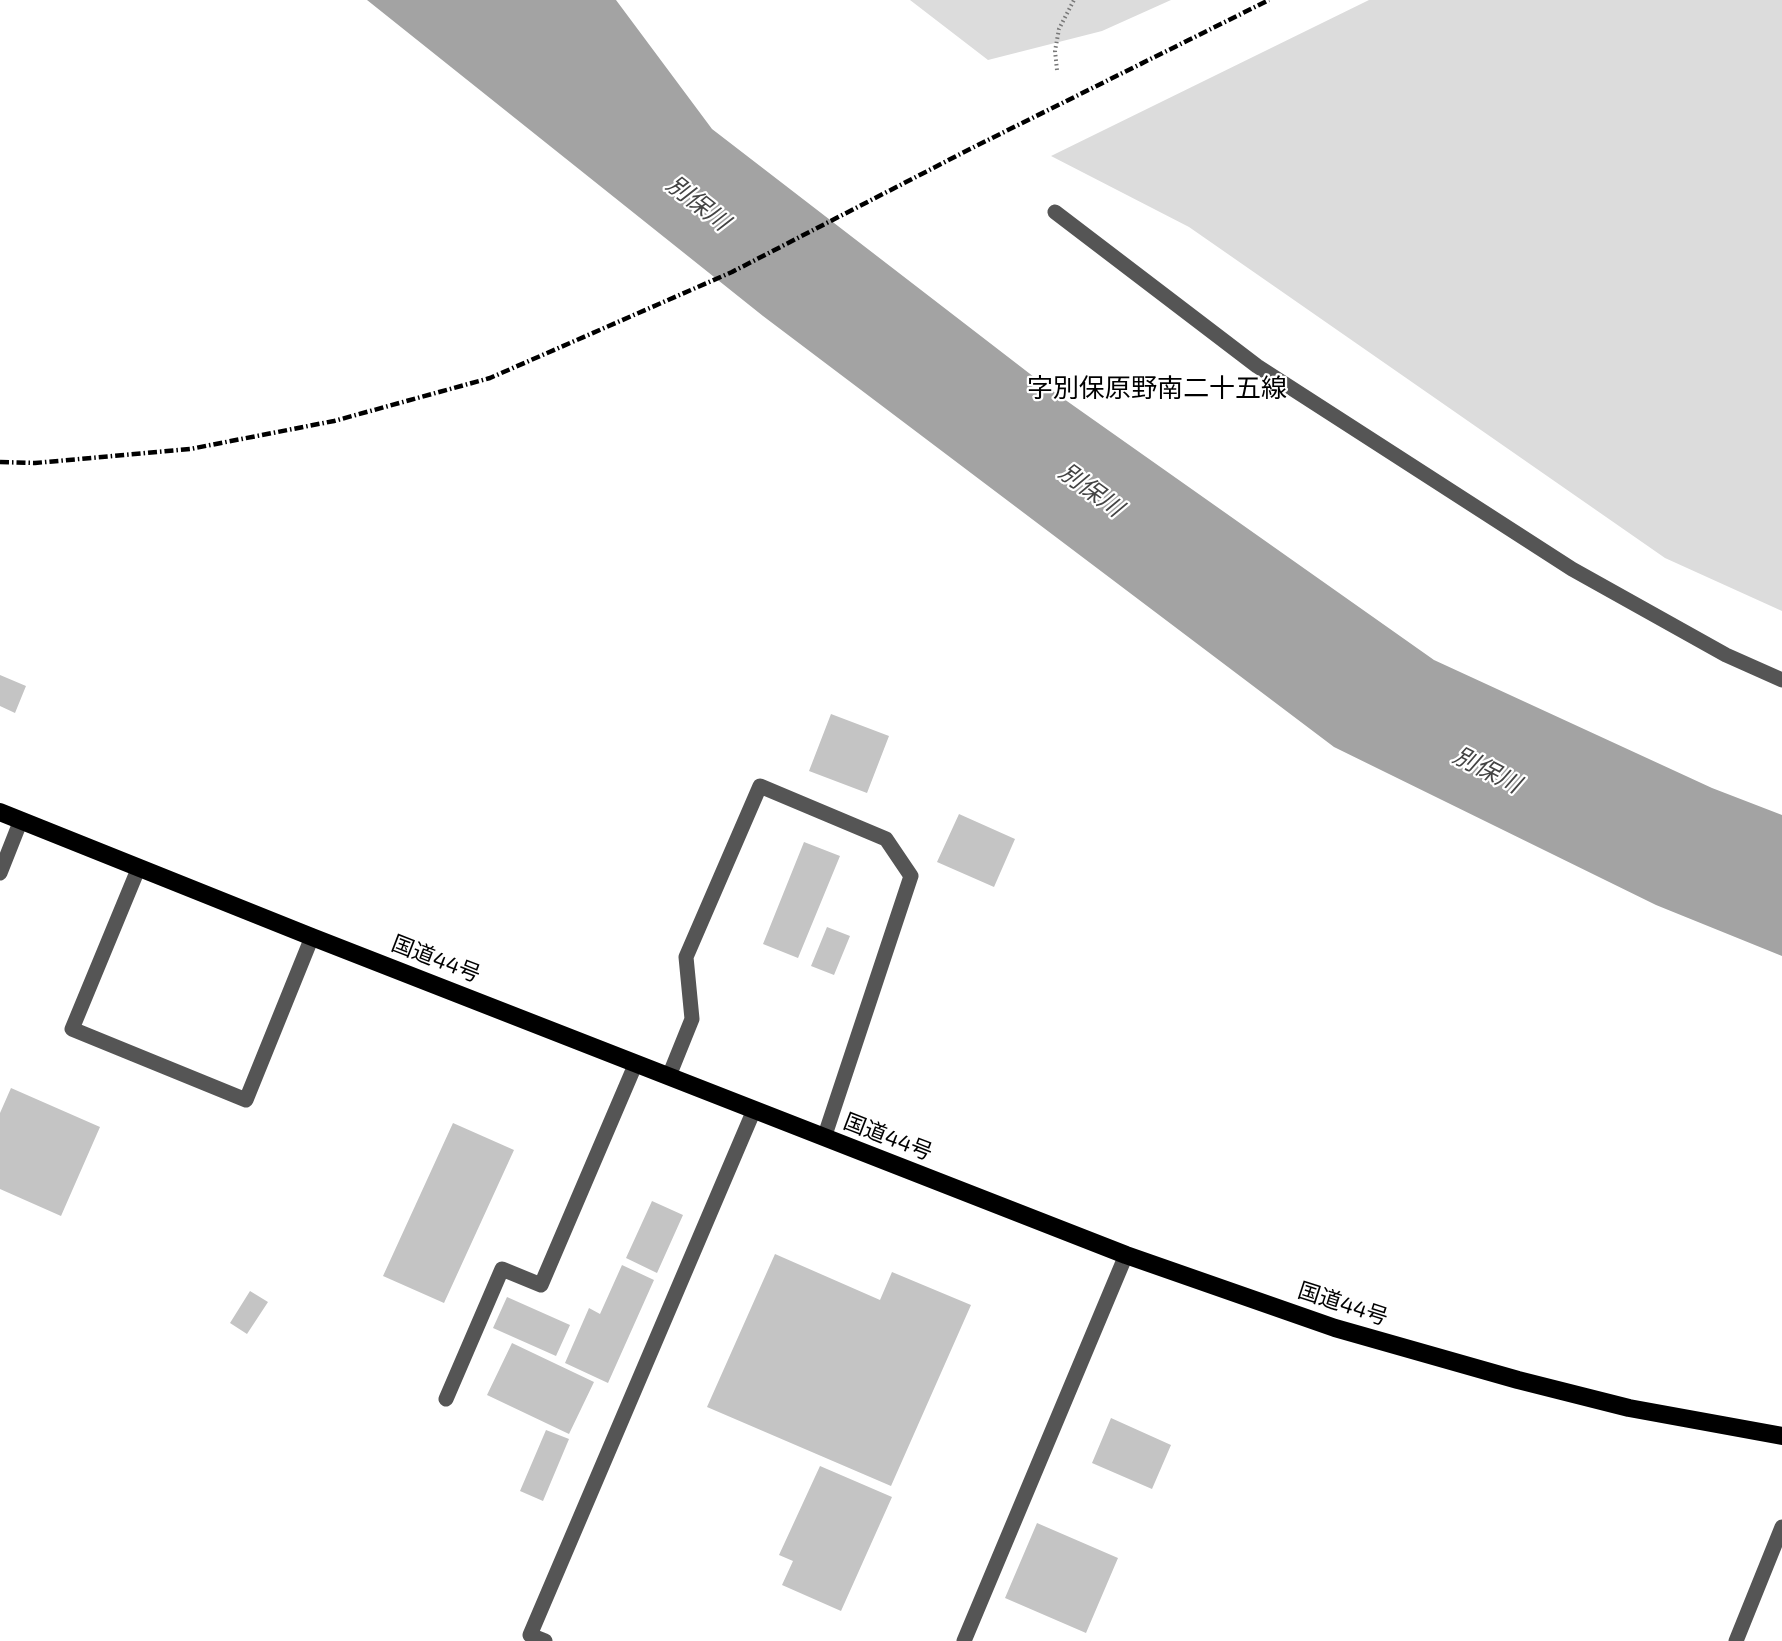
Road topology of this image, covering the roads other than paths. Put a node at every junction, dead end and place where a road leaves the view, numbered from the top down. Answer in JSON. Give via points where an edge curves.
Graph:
{"nodes":[{"id":1,"x":1055,"y":212,"type":"dead end"},
{"id":2,"x":1782,"y":680,"type":"edge"},
{"id":3,"x":0,"y":812,"type":"edge"},
{"id":4,"x":21,"y":820,"type":"junction"},
{"id":5,"x":139,"y":867,"type":"junction"},
{"id":6,"x":0,"y":873,"type":"edge"},
{"id":7,"x":312,"y":937,"type":"junction"},
{"id":8,"x":636,"y":1063,"type":"junction"},
{"id":9,"x":669,"y":1076,"type":"junction"},
{"id":10,"x":754,"y":1110,"type":"junction"},
{"id":11,"x":824,"y":1138,"type":"junction"},
{"id":12,"x":1126,"y":1255,"type":"junction"},
{"id":13,"x":446,"y":1400,"type":"dead end"},
{"id":14,"x":1782,"y":1436,"type":"edge"},
{"id":15,"x":1782,"y":1527,"type":"edge"},
{"id":16,"x":528,"y":1638,"type":"edge"},
{"id":17,"x":545,"y":1641,"type":"edge"},
{"id":18,"x":964,"y":1641,"type":"edge"},
{"id":19,"x":1736,"y":1641,"type":"edge"}],
"edges":[{"from":1,"to":2,"type":"street","via":[[1257,366],[1572,569],[1726,655]]},
{"from":3,"to":4,"type":"highway","name":"国道44号"},
{"from":4,"to":5,"type":"highway","name":"国道44号"},
{"from":4,"to":6,"type":"street"},
{"from":5,"to":7,"type":"highway","name":"国道44号"},
{"from":5,"to":7,"type":"street","via":[[72,1029],[246,1100]]},
{"from":7,"to":8,"type":"highway","name":"国道44号"},
{"from":8,"to":9,"type":"highway","name":"国道44号"},
{"from":8,"to":13,"type":"street","via":[[541,1286],[502,1269]]},
{"from":9,"to":10,"type":"highway","name":"国道44号"},
{"from":9,"to":11,"type":"street","via":[[692,1019],[686,957],[760,786],[886,839],[911,876]]},
{"from":10,"to":11,"type":"highway","name":"国道44号"},
{"from":10,"to":16,"type":"street"},
{"from":11,"to":12,"type":"highway","name":"国道44号"},
{"from":12,"to":14,"type":"highway","name":"国道44号","via":[[1335,1328],[1518,1380],[1629,1408]]},
{"from":12,"to":18,"type":"street"},
{"from":15,"to":19,"type":"street"},
{"from":16,"to":17,"type":"street"}]}
